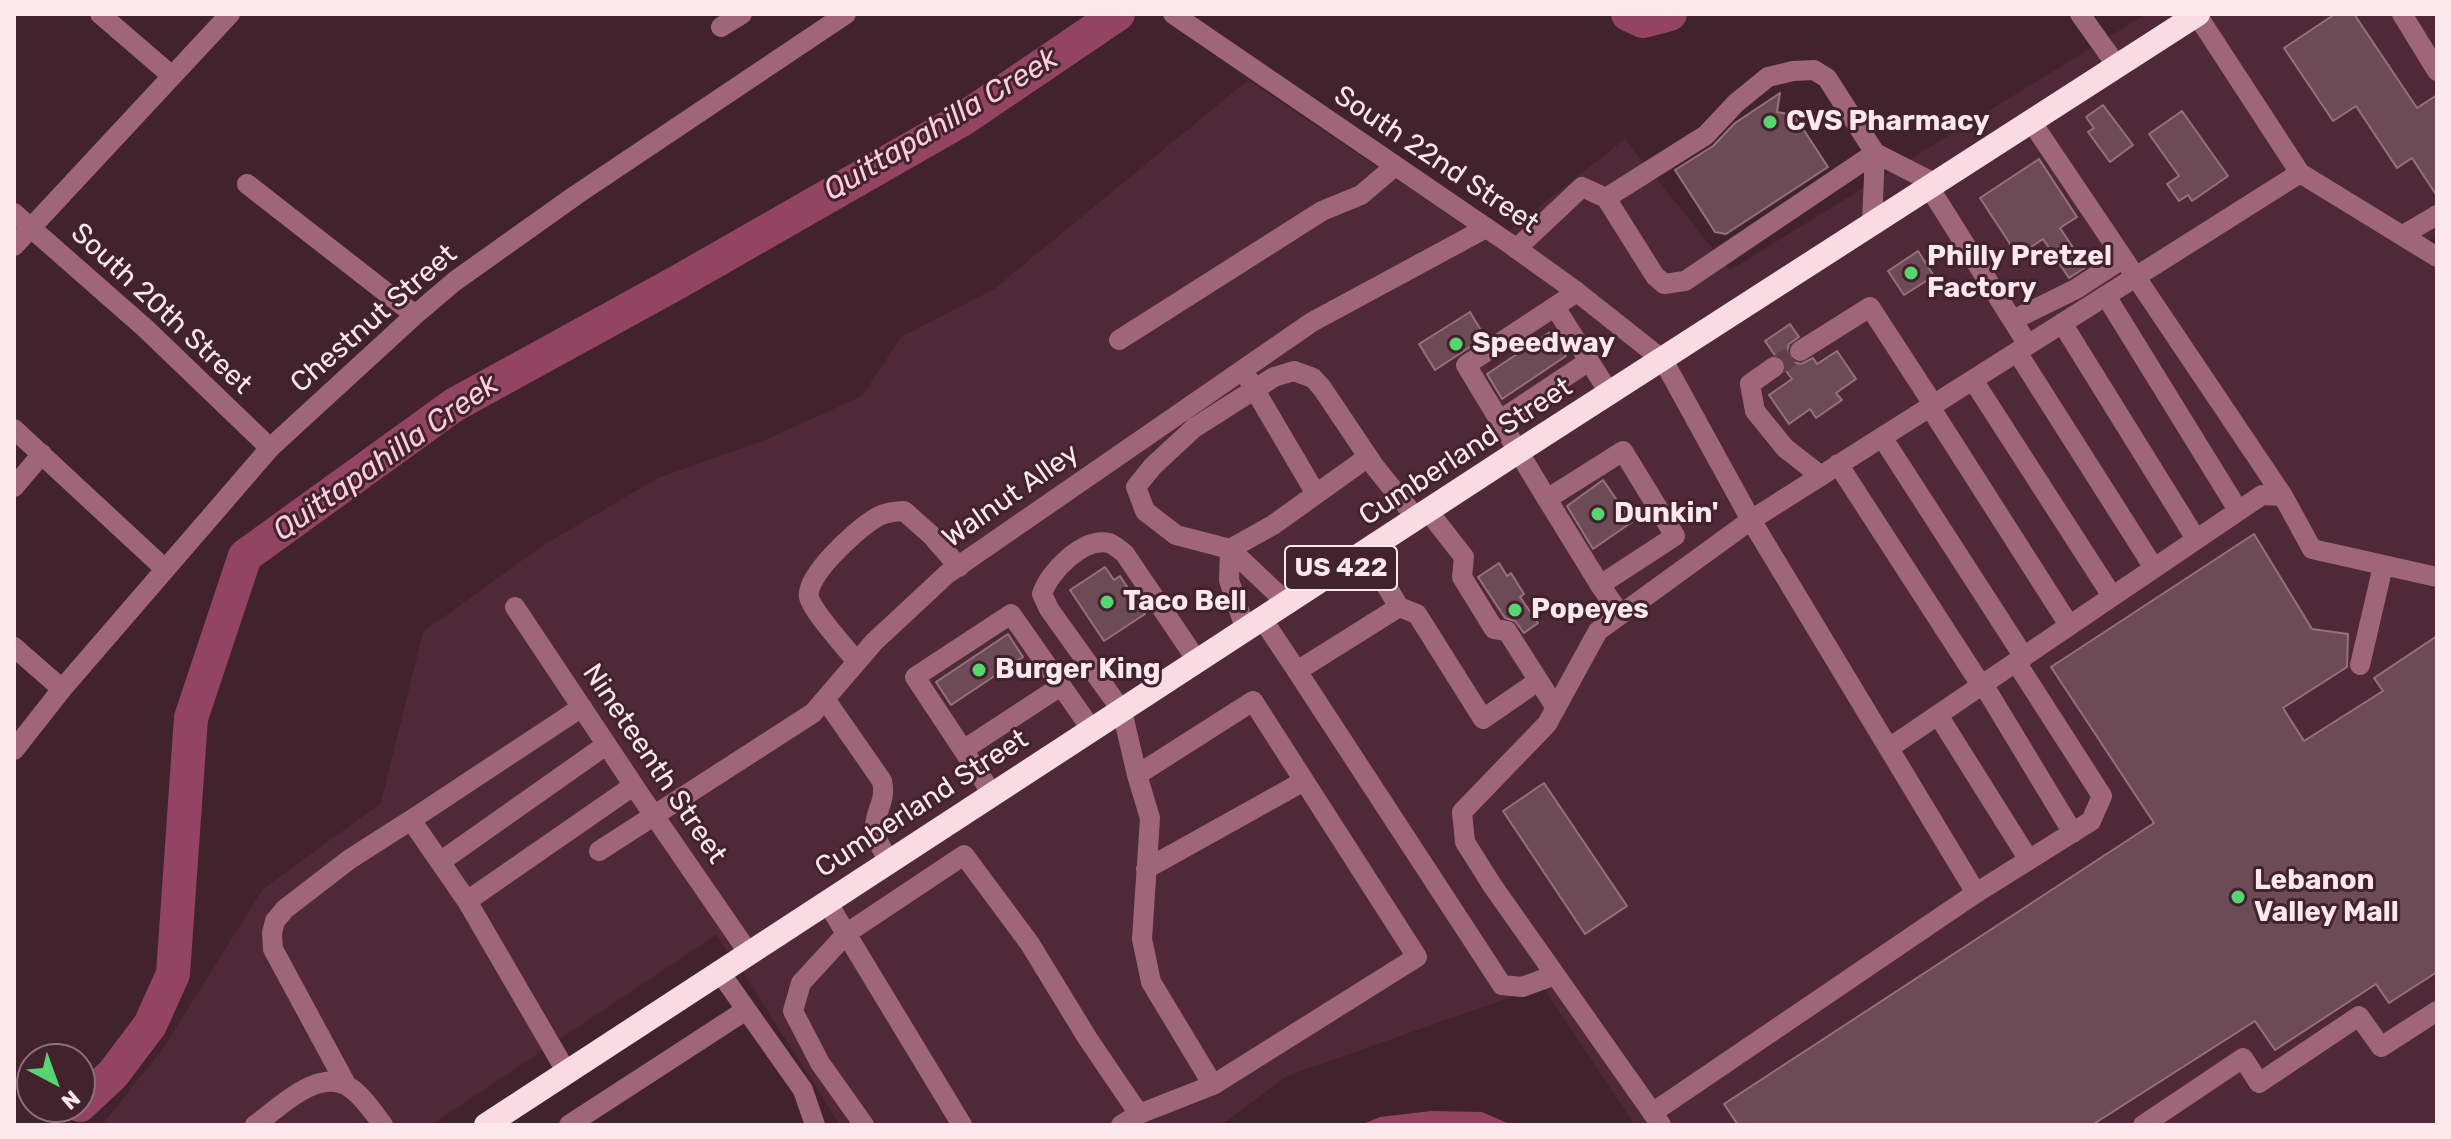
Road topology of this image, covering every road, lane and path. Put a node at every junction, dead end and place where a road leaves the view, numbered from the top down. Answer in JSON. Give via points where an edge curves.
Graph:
{"nodes":[{"id":1,"x":100,"y":14,"type":"edge"},
{"id":2,"x":230,"y":14,"type":"edge"},
{"id":3,"x":742,"y":14,"type":"edge"},
{"id":4,"x":846,"y":14,"type":"edge"},
{"id":5,"x":1173,"y":14,"type":"edge"},
{"id":6,"x":2080,"y":14,"type":"edge"},
{"id":7,"x":2198,"y":14,"type":"edge"},
{"id":8,"x":2402,"y":14,"type":"edge"},
{"id":9,"x":721,"y":27,"type":"dead end"},
{"id":10,"x":2117,"y":66,"type":"junction"},
{"id":11,"x":2437,"y":71,"type":"edge"},
{"id":12,"x":172,"y":76,"type":"junction"},
{"id":13,"x":2031,"y":121,"type":"junction"},
{"id":14,"x":1875,"y":153,"type":"junction"},
{"id":15,"x":1395,"y":166,"type":"junction"},
{"id":16,"x":2300,"y":173,"type":"junction"},
{"id":17,"x":247,"y":184,"type":"dead end"},
{"id":18,"x":1932,"y":185,"type":"junction"},
{"id":19,"x":1606,"y":198,"type":"junction"},
{"id":20,"x":14,"y":213,"type":"edge"},
{"id":21,"x":2437,"y":215,"type":"edge"},
{"id":22,"x":1872,"y":223,"type":"junction"},
{"id":23,"x":30,"y":228,"type":"junction"},
{"id":24,"x":1486,"y":228,"type":"junction"},
{"id":25,"x":2403,"y":235,"type":"junction"},
{"id":26,"x":14,"y":246,"type":"edge"},
{"id":27,"x":1516,"y":249,"type":"junction"},
{"id":28,"x":2437,"y":257,"type":"edge"},
{"id":29,"x":2122,"y":259,"type":"junction"},
{"id":30,"x":2137,"y":275,"type":"junction"},
{"id":31,"x":1577,"y":292,"type":"junction"},
{"id":32,"x":2106,"y":296,"type":"junction"},
{"id":33,"x":1555,"y":307,"type":"junction"},
{"id":34,"x":415,"y":315,"type":"junction"},
{"id":35,"x":2013,"y":320,"type":"junction"},
{"id":36,"x":2062,"y":323,"type":"junction"},
{"id":37,"x":1119,"y":340,"type":"dead end"},
{"id":38,"x":2023,"y":348,"type":"junction"},
{"id":39,"x":1800,"y":351,"type":"tunnel mouth"},
{"id":40,"x":1663,"y":360,"type":"junction"},
{"id":41,"x":1589,"y":361,"type":"junction"},
{"id":42,"x":1774,"y":367,"type":"tunnel mouth"},
{"id":43,"x":1243,"y":370,"type":"junction"},
{"id":44,"x":1973,"y":380,"type":"junction"},
{"id":45,"x":1255,"y":389,"type":"junction"},
{"id":46,"x":1610,"y":394,"type":"junction"},
{"id":47,"x":1932,"y":406,"type":"junction"},
{"id":48,"x":1500,"y":420,"type":"junction"},
{"id":49,"x":14,"y":429,"type":"edge"},
{"id":50,"x":1882,"y":437,"type":"junction"},
{"id":51,"x":270,"y":448,"type":"junction"},
{"id":52,"x":1519,"y":451,"type":"junction"},
{"id":53,"x":42,"y":454,"type":"junction"},
{"id":54,"x":1368,"y":457,"type":"junction"},
{"id":55,"x":1830,"y":470,"type":"junction"},
{"id":56,"x":14,"y":487,"type":"edge"},
{"id":57,"x":1316,"y":494,"type":"junction"},
{"id":58,"x":2283,"y":496,"type":"junction"},
{"id":59,"x":1547,"y":499,"type":"junction"},
{"id":60,"x":2238,"y":510,"type":"junction"},
{"id":61,"x":1422,"y":515,"type":"junction"},
{"id":62,"x":1751,"y":520,"type":"junction"},
{"id":63,"x":2196,"y":539,"type":"junction"},
{"id":64,"x":1230,"y":549,"type":"junction"},
{"id":65,"x":1366,"y":552,"type":"junction"},
{"id":66,"x":2383,"y":566,"type":"junction"},
{"id":67,"x":959,"y":567,"type":"junction"},
{"id":68,"x":2154,"y":568,"type":"junction"},
{"id":69,"x":165,"y":569,"type":"junction"},
{"id":70,"x":2437,"y":577,"type":"edge"},
{"id":71,"x":1600,"y":585,"type":"junction"},
{"id":72,"x":2112,"y":596,"type":"junction"},
{"id":73,"x":1288,"y":604,"type":"junction"},
{"id":74,"x":515,"y":607,"type":"dead end"},
{"id":75,"x":1399,"y":607,"type":"junction"},
{"id":76,"x":1620,"y":614,"type":"junction"},
{"id":77,"x":2069,"y":625,"type":"junction"},
{"id":78,"x":1255,"y":626,"type":"junction"},
{"id":79,"x":14,"y":647,"type":"edge"},
{"id":80,"x":2020,"y":659,"type":"junction"},
{"id":81,"x":857,"y":662,"type":"junction"},
{"id":82,"x":1198,"y":662,"type":"junction"},
{"id":83,"x":2360,"y":665,"type":"dead end"},
{"id":84,"x":1297,"y":671,"type":"junction"},
{"id":85,"x":1538,"y":681,"type":"junction"},
{"id":86,"x":1982,"y":685,"type":"junction"},
{"id":87,"x":1061,"y":686,"type":"junction"},
{"id":88,"x":62,"y":689,"type":"junction"},
{"id":89,"x":825,"y":699,"type":"junction"},
{"id":90,"x":582,"y":707,"type":"junction"},
{"id":91,"x":1556,"y":708,"type":"junction"},
{"id":92,"x":1122,"y":711,"type":"junction"},
{"id":93,"x":1938,"y":715,"type":"junction"},
{"id":94,"x":1092,"y":730,"type":"junction"},
{"id":95,"x":606,"y":745,"type":"junction"},
{"id":96,"x":1889,"y":748,"type":"junction"},
{"id":97,"x":14,"y":750,"type":"edge"},
{"id":98,"x":963,"y":750,"type":"junction"},
{"id":99,"x":1137,"y":775,"type":"junction"},
{"id":100,"x":1304,"y":781,"type":"junction"},
{"id":101,"x":633,"y":786,"type":"junction"},
{"id":102,"x":993,"y":795,"type":"junction"},
{"id":103,"x":653,"y":815,"type":"junction"},
{"id":104,"x":411,"y":820,"type":"junction"},
{"id":105,"x":2073,"y":833,"type":"junction"},
{"id":106,"x":599,"y":851,"type":"dead end"},
{"id":107,"x":2029,"y":860,"type":"junction"},
{"id":108,"x":440,"y":862,"type":"junction"},
{"id":109,"x":889,"y":862,"type":"junction"},
{"id":110,"x":1146,"y":869,"type":"junction"},
{"id":111,"x":1976,"y":893,"type":"junction"},
{"id":112,"x":467,"y":901,"type":"junction"},
{"id":113,"x":827,"y":902,"type":"junction"},
{"id":114,"x":847,"y":933,"type":"junction"},
{"id":115,"x":748,"y":952,"type":"junction"},
{"id":116,"x":719,"y":971,"type":"junction"},
{"id":117,"x":1555,"y":975,"type":"junction"},
{"id":118,"x":746,"y":1010,"type":"junction"},
{"id":119,"x":2437,"y":1011,"type":"edge"},
{"id":120,"x":566,"y":1071,"type":"junction"},
{"id":121,"x":1213,"y":1085,"type":"junction"},
{"id":122,"x":347,"y":1086,"type":"junction"},
{"id":123,"x":1657,"y":1119,"type":"edge"},
{"id":124,"x":1130,"y":1120,"type":"edge"},
{"id":125,"x":255,"y":1125,"type":"edge"},
{"id":126,"x":383,"y":1125,"type":"edge"},
{"id":127,"x":486,"y":1125,"type":"edge"},
{"id":128,"x":569,"y":1125,"type":"edge"},
{"id":129,"x":815,"y":1125,"type":"edge"},
{"id":130,"x":864,"y":1125,"type":"edge"},
{"id":131,"x":962,"y":1125,"type":"edge"},
{"id":132,"x":2143,"y":1125,"type":"edge"}],
"edges":[{"from":1,"to":12,"type":"street"},
{"from":2,"to":12,"type":"street"},
{"from":3,"to":9,"type":"street"},
{"from":4,"to":34,"type":"street","name":"Chestnut Street","via":[[576,195]]},
{"from":5,"to":15,"type":"street","name":"South 22nd Street"},
{"from":6,"to":10,"type":"street"},
{"from":7,"to":10,"type":"highway","name":"Cumberland Street","number":"US 422"},
{"from":7,"to":16,"type":"street"},
{"from":8,"to":11,"type":"street"},
{"from":10,"to":13,"type":"highway","name":"Cumberland Street","number":"US 422"},
{"from":12,"to":23,"type":"street"},
{"from":13,"to":18,"type":"highway","name":"Cumberland Street","number":"US 422"},
{"from":13,"to":29,"type":"street"},
{"from":14,"to":18,"type":"street"},
{"from":14,"to":19,"type":"street","via":[[1827,78],[1814,70],[1793,71],[1768,77],[1706,135]]},
{"from":14,"to":19,"type":"street","via":[[1675,284],[1664,284],[1655,276]]},
{"from":14,"to":22,"type":"street"},
{"from":15,"to":24,"type":"street","name":"South 22nd Street"},
{"from":15,"to":37,"type":"street","via":[[1361,195],[1322,211]]},
{"from":16,"to":25,"type":"street"},
{"from":16,"to":30,"type":"street"},
{"from":17,"to":34,"type":"street"},
{"from":18,"to":22,"type":"highway","name":"Cumberland Street","number":"US 422"},
{"from":18,"to":35,"type":"street"},
{"from":19,"to":27,"type":"street","via":[[1582,187]]},
{"from":20,"to":23,"type":"street","name":"South 20th Street"},
{"from":21,"to":25,"type":"street"},
{"from":22,"to":40,"type":"highway","name":"Cumberland Street","number":"US 422"},
{"from":23,"to":26,"type":"street"},
{"from":23,"to":51,"type":"street","name":"South 20th Street"},
{"from":24,"to":27,"type":"street","name":"South 22nd Street"},
{"from":24,"to":43,"type":"street","name":"Walnut Alley","via":[[1312,322]]},
{"from":25,"to":28,"type":"street"},
{"from":27,"to":31,"type":"street","name":"South 22nd Street"},
{"from":29,"to":30,"type":"street"},
{"from":29,"to":35,"type":"street"},
{"from":30,"to":32,"type":"street"},
{"from":30,"to":58,"type":"street"},
{"from":31,"to":33,"type":"street"},
{"from":31,"to":40,"type":"street","name":"South 22nd Street"},
{"from":32,"to":36,"type":"street"},
{"from":32,"to":60,"type":"street"},
{"from":33,"to":41,"type":"street"},
{"from":33,"to":48,"type":"street","via":[[1466,365]]},
{"from":34,"to":51,"type":"street","name":"Chestnut Street"},
{"from":35,"to":38,"type":"street"},
{"from":36,"to":38,"type":"street"},
{"from":36,"to":63,"type":"street"},
{"from":38,"to":44,"type":"street"},
{"from":38,"to":68,"type":"street"},
{"from":39,"to":47,"type":"street","via":[[1870,307]]},
{"from":40,"to":46,"type":"highway","name":"Cumberland Street","number":"US 422"},
{"from":40,"to":62,"type":"street"},
{"from":41,"to":46,"type":"street"},
{"from":41,"to":48,"type":"street"},
{"from":42,"to":55,"type":"street","via":[[1750,384],[1755,411],[1785,448]]},
{"from":43,"to":45,"type":"street"},
{"from":43,"to":67,"type":"street","name":"Walnut Alley"},
{"from":44,"to":47,"type":"street"},
{"from":44,"to":72,"type":"street"},
{"from":45,"to":54,"type":"street","via":[[1294,371],[1313,378]]},
{"from":45,"to":57,"type":"street"},
{"from":45,"to":64,"type":"street","via":[[1194,428],[1136,487],[1145,511],[1176,535]]},
{"from":46,"to":52,"type":"highway","name":"Cumberland Street","number":"US 422"},
{"from":47,"to":50,"type":"street"},
{"from":47,"to":77,"type":"street"},
{"from":48,"to":52,"type":"street"},
{"from":49,"to":53,"type":"street"},
{"from":50,"to":55,"type":"street"},
{"from":50,"to":80,"type":"street"},
{"from":51,"to":69,"type":"street","name":"Chestnut Street"},
{"from":52,"to":59,"type":"street"},
{"from":52,"to":61,"type":"highway","name":"Cumberland Street","number":"US 422"},
{"from":53,"to":56,"type":"street"},
{"from":53,"to":69,"type":"street"},
{"from":54,"to":57,"type":"street"},
{"from":54,"to":61,"type":"street"},
{"from":55,"to":62,"type":"street"},
{"from":55,"to":86,"type":"street"},
{"from":57,"to":64,"type":"street"},
{"from":58,"to":60,"type":"street","via":[[2262,495]]},
{"from":58,"to":66,"type":"street","via":[[2312,549]]},
{"from":59,"to":71,"type":"street"},
{"from":59,"to":71,"type":"street","via":[[1623,451],[1675,536]]},
{"from":60,"to":63,"type":"street"},
{"from":61,"to":65,"type":"highway","name":"Cumberland Street","number":"US 422"},
{"from":61,"to":85,"type":"street","via":[[1464,557],[1462,577],[1494,629],[1507,631]]},
{"from":62,"to":76,"type":"street"},
{"from":62,"to":96,"type":"street"},
{"from":63,"to":68,"type":"street"},
{"from":64,"to":73,"type":"street"},
{"from":64,"to":78,"type":"street","via":[[1229,580]]},
{"from":65,"to":73,"type":"highway","name":"Cumberland Street","number":"US 422"},
{"from":65,"to":75,"type":"street"},
{"from":66,"to":70,"type":"street"},
{"from":66,"to":83,"type":"street"},
{"from":67,"to":81,"type":"street","name":"Walnut Alley"},
{"from":67,"to":81,"type":"street","via":[[904,511],[873,519],[851,538],[808,588],[810,602]]},
{"from":68,"to":72,"type":"street"},
{"from":69,"to":88,"type":"street","name":"Chestnut Street"},
{"from":71,"to":76,"type":"street"},
{"from":72,"to":77,"type":"street"},
{"from":73,"to":78,"type":"highway","name":"Cumberland Street","number":"US 422"},
{"from":74,"to":90,"type":"street","name":"Nineteenth Street"},
{"from":75,"to":84,"type":"street"},
{"from":75,"to":85,"type":"street","via":[[1417,614],[1483,719]]},
{"from":76,"to":91,"type":"street","via":[[1598,631]]},
{"from":77,"to":80,"type":"street"},
{"from":78,"to":82,"type":"highway","name":"Cumberland Street","number":"US 422"},
{"from":78,"to":84,"type":"street"},
{"from":79,"to":88,"type":"street"},
{"from":80,"to":86,"type":"street"},
{"from":80,"to":105,"type":"street","via":[[2102,796],[2091,821]]},
{"from":81,"to":89,"type":"street","name":"Walnut Alley"},
{"from":82,"to":92,"type":"highway","name":"Cumberland Street","number":"US 422"},
{"from":82,"to":92,"type":"street","via":[[1125,554],[1108,543],[1080,550],[1057,568],[1042,594]]},
{"from":84,"to":117,"type":"street","via":[[1502,985],[1522,987]]},
{"from":85,"to":91,"type":"street"},
{"from":86,"to":93,"type":"street"},
{"from":86,"to":105,"type":"street"},
{"from":87,"to":94,"type":"street"},
{"from":87,"to":98,"type":"street"},
{"from":87,"to":98,"type":"street","via":[[1011,614],[939,661],[915,677]]},
{"from":88,"to":97,"type":"street","name":"Chestnut Street"},
{"from":89,"to":103,"type":"street","name":"Walnut Alley","via":[[813,713]]},
{"from":89,"to":109,"type":"street","via":[[882,781],[885,794],[875,834]]},
{"from":90,"to":95,"type":"street","name":"Nineteenth Street"},
{"from":90,"to":104,"type":"street"},
{"from":91,"to":117,"type":"street","via":[[1547,724],[1462,812],[1465,842]]},
{"from":92,"to":94,"type":"highway","name":"Cumberland Street","number":"US 422"},
{"from":92,"to":99,"type":"street"},
{"from":93,"to":96,"type":"street"},
{"from":93,"to":107,"type":"street"},
{"from":94,"to":102,"type":"highway","name":"Cumberland Street","number":"US 422"},
{"from":95,"to":101,"type":"street","name":"Nineteenth Street"},
{"from":95,"to":108,"type":"street"},
{"from":96,"to":111,"type":"street"},
{"from":98,"to":102,"type":"street"},
{"from":99,"to":100,"type":"street","via":[[1253,701]]},
{"from":99,"to":110,"type":"street","via":[[1150,818]]},
{"from":100,"to":110,"type":"street"},
{"from":100,"to":121,"type":"street","via":[[1417,957]]},
{"from":101,"to":103,"type":"street","name":"Nineteenth Street"},
{"from":101,"to":112,"type":"street"},
{"from":102,"to":109,"type":"highway","name":"Cumberland Street","number":"US 422"},
{"from":103,"to":106,"type":"street","name":"Walnut Alley"},
{"from":103,"to":115,"type":"street","name":"Nineteenth Street"},
{"from":104,"to":108,"type":"street"},
{"from":104,"to":122,"type":"street","via":[[285,909],[272,933],[273,949]]},
{"from":105,"to":107,"type":"street"},
{"from":107,"to":111,"type":"street"},
{"from":108,"to":112,"type":"street"},
{"from":109,"to":113,"type":"highway","name":"Cumberland Street","number":"US 422"},
{"from":110,"to":121,"type":"street","via":[[1142,939],[1151,982]]},
{"from":111,"to":123,"type":"street"},
{"from":112,"to":120,"type":"street"},
{"from":113,"to":114,"type":"street"},
{"from":113,"to":115,"type":"highway","name":"Cumberland Street","number":"US 422"},
{"from":114,"to":124,"type":"street","via":[[964,855],[1030,944]]},
{"from":114,"to":130,"type":"street","via":[[801,983],[793,1011],[820,1063]]},
{"from":114,"to":131,"type":"street"},
{"from":115,"to":116,"type":"highway","name":"Cumberland Street","number":"US 422"},
{"from":116,"to":118,"type":"street"},
{"from":116,"to":120,"type":"highway","name":"Cumberland Street","number":"US 422"},
{"from":117,"to":123,"type":"street"},
{"from":118,"to":128,"type":"street"},
{"from":118,"to":129,"type":"street","via":[[803,1090]]},
{"from":119,"to":132,"type":"street","via":[[2381,1047],[2359,1016],[2259,1083],[2243,1058]]},
{"from":120,"to":127,"type":"highway","name":"Cumberland Street","number":"US 422"},
{"from":121,"to":124,"type":"street"},
{"from":122,"to":125,"type":"street","via":[[331,1081],[313,1084]]},
{"from":122,"to":126,"type":"street"}]}
